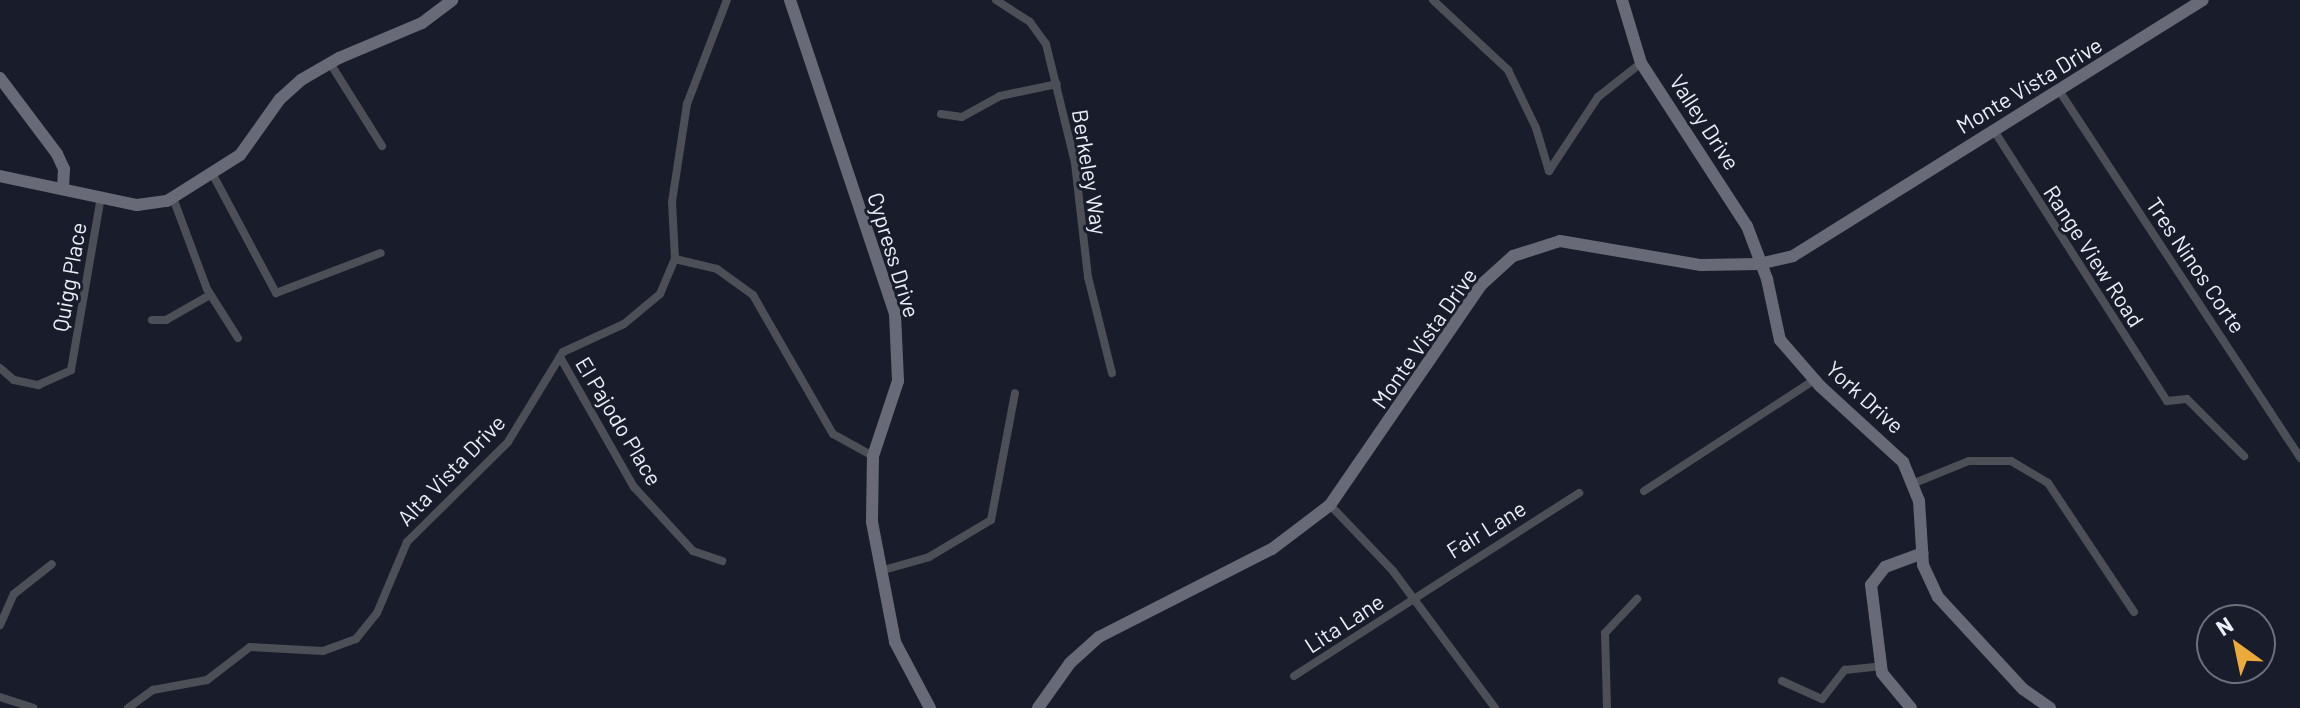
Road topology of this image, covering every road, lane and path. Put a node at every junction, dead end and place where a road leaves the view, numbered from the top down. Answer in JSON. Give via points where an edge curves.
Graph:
{"nodes":[{"id":1,"x":452,"y":0,"type":"edge"},
{"id":2,"x":727,"y":0,"type":"edge"},
{"id":3,"x":790,"y":0,"type":"edge"},
{"id":4,"x":996,"y":0,"type":"edge"},
{"id":5,"x":1433,"y":0,"type":"edge"},
{"id":6,"x":1622,"y":0,"type":"edge"},
{"id":7,"x":2203,"y":0,"type":"edge"},
{"id":8,"x":330,"y":63,"type":"junction"},
{"id":9,"x":1641,"y":63,"type":"junction"},
{"id":10,"x":0,"y":78,"type":"edge"},
{"id":11,"x":1057,"y":84,"type":"junction"},
{"id":12,"x":2060,"y":92,"type":"junction"},
{"id":13,"x":941,"y":114,"type":"dead end"},
{"id":14,"x":1993,"y":129,"type":"junction"},
{"id":15,"x":382,"y":146,"type":"dead end"},
{"id":16,"x":213,"y":175,"type":"junction"},
{"id":17,"x":0,"y":176,"type":"edge"},
{"id":18,"x":63,"y":188,"type":"junction"},
{"id":19,"x":101,"y":197,"type":"junction"},
{"id":20,"x":173,"y":198,"type":"junction"},
{"id":21,"x":381,"y":253,"type":"dead end"},
{"id":22,"x":675,"y":259,"type":"junction"},
{"id":23,"x":1759,"y":264,"type":"junction"},
{"id":24,"x":210,"y":295,"type":"junction"},
{"id":25,"x":152,"y":320,"type":"dead end"},
{"id":26,"x":238,"y":338,"type":"dead end"},
{"id":27,"x":560,"y":357,"type":"junction"},
{"id":28,"x":0,"y":368,"type":"edge"},
{"id":29,"x":1112,"y":373,"type":"dead end"},
{"id":30,"x":1814,"y":380,"type":"junction"},
{"id":31,"x":1015,"y":393,"type":"dead end"},
{"id":32,"x":873,"y":456,"type":"junction"},
{"id":33,"x":2244,"y":456,"type":"dead end"},
{"id":34,"x":2300,"y":458,"type":"edge"},
{"id":35,"x":1912,"y":484,"type":"junction"},
{"id":36,"x":1644,"y":491,"type":"dead end"},
{"id":37,"x":1579,"y":493,"type":"dead end"},
{"id":38,"x":1330,"y":505,"type":"junction"},
{"id":39,"x":1923,"y":553,"type":"junction"},
{"id":40,"x":722,"y":561,"type":"dead end"},
{"id":41,"x":52,"y":564,"type":"dead end"},
{"id":42,"x":880,"y":571,"type":"junction"},
{"id":43,"x":1412,"y":597,"type":"junction"},
{"id":44,"x":1637,"y":599,"type":"dead end"},
{"id":45,"x":2134,"y":612,"type":"dead end"},
{"id":46,"x":0,"y":625,"type":"edge"},
{"id":47,"x":1882,"y":666,"type":"junction"},
{"id":48,"x":1294,"y":676,"type":"dead end"},
{"id":49,"x":1782,"y":681,"type":"dead end"},
{"id":50,"x":0,"y":697,"type":"edge"},
{"id":51,"x":33,"y":708,"type":"edge"},
{"id":52,"x":128,"y":708,"type":"edge"},
{"id":53,"x":930,"y":708,"type":"edge"},
{"id":54,"x":1038,"y":708,"type":"edge"},
{"id":55,"x":1495,"y":708,"type":"edge"},
{"id":56,"x":1607,"y":708,"type":"edge"},
{"id":57,"x":1911,"y":708,"type":"edge"},
{"id":58,"x":2050,"y":708,"type":"edge"}],
"edges":[{"from":1,"to":8,"type":"main road","via":[[422,23]]},
{"from":2,"to":22,"type":"street","name":"Alta Vista Drive","via":[[687,104],[672,202]]},
{"from":3,"to":32,"type":"main road","name":"Cypress Drive","via":[[895,314],[898,381]]},
{"from":4,"to":11,"type":"street","name":"Berkeley Way","via":[[1030,22],[1046,44]]},
{"from":5,"to":9,"type":"street","via":[[1508,70],[1536,128],[1549,171],[1598,97]]},
{"from":6,"to":9,"type":"main road","name":"Valley Drive"},
{"from":7,"to":12,"type":"main road","name":"Monte Vista Drive"},
{"from":8,"to":15,"type":"street"},
{"from":8,"to":16,"type":"main road","via":[[285,93],[247,147]]},
{"from":9,"to":23,"type":"main road","name":"Valley Drive","via":[[1740,213]]},
{"from":10,"to":18,"type":"main road","via":[[57,154],[64,169]]},
{"from":11,"to":13,"type":"street","via":[[1000,96],[962,117]]},
{"from":11,"to":29,"type":"street","name":"Berkeley Way","via":[[1075,163],[1088,277]]},
{"from":12,"to":14,"type":"main road","name":"Monte Vista Drive"},
{"from":12,"to":34,"type":"street","name":"Tres Ninos Corte"},
{"from":14,"to":23,"type":"main road","name":"Monte Vista Drive","via":[[1825,240]]},
{"from":14,"to":33,"type":"street","name":"Range View Road","via":[[2167,401],[2187,399]]},
{"from":16,"to":20,"type":"main road"},
{"from":16,"to":21,"type":"street","via":[[276,293]]},
{"from":17,"to":18,"type":"main road"},
{"from":18,"to":19,"type":"main road"},
{"from":19,"to":20,"type":"main road","via":[[137,205]]},
{"from":19,"to":28,"type":"street","name":"Quigg Place","via":[[67,375],[38,385],[14,380]]},
{"from":20,"to":24,"type":"street"},
{"from":22,"to":27,"type":"street","name":"Alta Vista Drive","via":[[668,282],[649,306],[624,324],[570,346]]},
{"from":22,"to":32,"type":"street","via":[[717,269],[753,295],[833,434]]},
{"from":23,"to":30,"type":"main road","name":"York Drive","via":[[1780,340]]},
{"from":23,"to":38,"type":"main road","name":"Monte Vista Drive","via":[[1701,265],[1560,241],[1513,256],[1481,285]]},
{"from":24,"to":25,"type":"street","via":[[166,320]]},
{"from":24,"to":26,"type":"street"},
{"from":27,"to":40,"type":"street","name":"El Pajodo Place","via":[[634,487],[693,551]]},
{"from":27,"to":52,"type":"street","name":"Alta Vista Drive","via":[[508,442],[407,542],[377,613],[356,639],[323,651],[250,647],[207,680],[153,690]]},
{"from":30,"to":35,"type":"main road","name":"York Drive","via":[[1894,451]]},
{"from":30,"to":36,"type":"street"},
{"from":31,"to":42,"type":"street","via":[[996,513],[940,551]]},
{"from":32,"to":42,"type":"main road","name":"Cypress Drive","via":[[872,522]]},
{"from":35,"to":39,"type":"main road","name":"York Drive","via":[[1922,518]]},
{"from":35,"to":45,"type":"street","via":[[1969,461],[2011,461],[2048,483]]},
{"from":37,"to":43,"type":"street","name":"Fair Lane"},
{"from":38,"to":43,"type":"street","name":"Lita Lane"},
{"from":38,"to":54,"type":"main road","name":"Monte Vista Drive","via":[[1272,549],[1099,637],[1070,663]]},
{"from":39,"to":47,"type":"main road","via":[[1885,567],[1871,585]]},
{"from":39,"to":58,"type":"main road","name":"York Drive","via":[[1926,577],[1938,597],[2023,689]]},
{"from":41,"to":46,"type":"street","via":[[14,594]]},
{"from":42,"to":53,"type":"main road","name":"Cypress Drive","via":[[900,657]]},
{"from":43,"to":48,"type":"street","name":"Lita Lane","via":[[1393,615]]},
{"from":43,"to":55,"type":"street","name":"Lita Lane"},
{"from":44,"to":56,"type":"street","via":[[1605,633]]},
{"from":47,"to":49,"type":"street","via":[[1845,670],[1822,699]]},
{"from":47,"to":57,"type":"main road","via":[[1889,687]]},
{"from":50,"to":51,"type":"street"}]}
